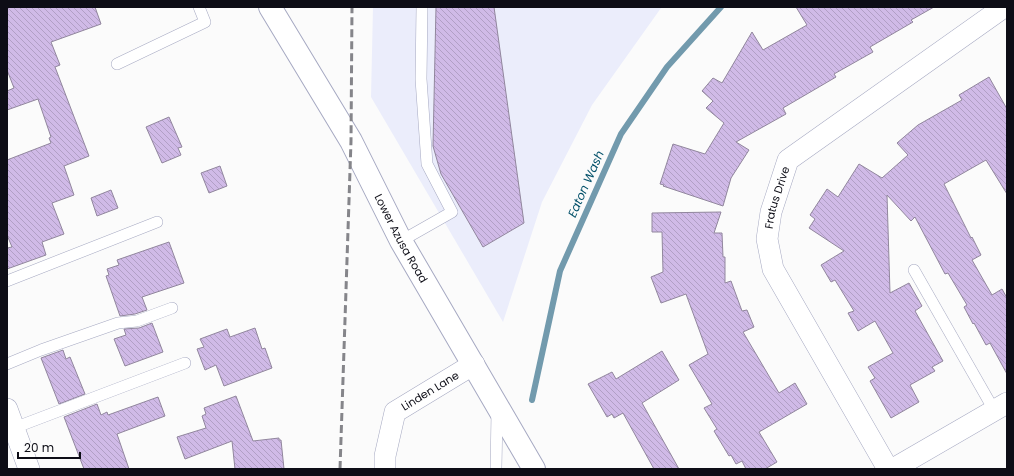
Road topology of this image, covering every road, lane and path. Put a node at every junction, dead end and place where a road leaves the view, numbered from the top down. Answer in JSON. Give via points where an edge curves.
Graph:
{"nodes":[{"id":1,"x":199,"y":7,"type":"edge"},
{"id":2,"x":270,"y":7,"type":"edge"},
{"id":3,"x":422,"y":7,"type":"edge"},
{"id":4,"x":1004,"y":7,"type":"edge"},
{"id":5,"x":117,"y":64,"type":"dead end"},
{"id":6,"x":157,"y":222,"type":"dead end"},
{"id":7,"x":401,"y":241,"type":"junction"},
{"id":8,"x":914,"y":270,"type":"dead end"},
{"id":9,"x":7,"y":281,"type":"edge"},
{"id":10,"x":172,"y":308,"type":"dead end"},
{"id":11,"x":185,"y":363,"type":"dead end"},
{"id":12,"x":7,"y":364,"type":"edge"},
{"id":13,"x":474,"y":364,"type":"junction"},
{"id":14,"x":1000,"y":406,"type":"edge"},
{"id":15,"x":7,"y":409,"type":"edge"},
{"id":16,"x":501,"y":412,"type":"junction"},
{"id":17,"x":14,"y":428,"type":"junction"},
{"id":18,"x":29,"y":469,"type":"edge"},
{"id":19,"x":385,"y":469,"type":"edge"},
{"id":20,"x":496,"y":469,"type":"edge"},
{"id":21,"x":534,"y":469,"type":"edge"},
{"id":22,"x":888,"y":469,"type":"edge"},
{"id":23,"x":893,"y":469,"type":"edge"}],
"edges":[{"from":1,"to":5,"type":"lane","via":[[205,22]]},
{"from":2,"to":7,"type":"main road","name":"Lower Azusa Road","via":[[351,142]]},
{"from":3,"to":7,"type":"lane","via":[[421,79],[427,164],[452,212]]},
{"from":4,"to":22,"type":"street","name":"Fratus Drive","via":[[788,160],[770,212],[767,239],[773,269]]},
{"from":6,"to":9,"type":"lane"},
{"from":7,"to":13,"type":"main road","name":"Lower Azusa Road"},
{"from":8,"to":14,"type":"lane"},
{"from":10,"to":12,"type":"lane","via":[[136,321],[118,323]]},
{"from":11,"to":17,"type":"lane"},
{"from":13,"to":16,"type":"main road","name":"Lower Azusa Road"},
{"from":13,"to":19,"type":"street","name":"Linden Lane","via":[[395,412],[385,456]]},
{"from":14,"to":23,"type":"street"},
{"from":15,"to":17,"type":"street"},
{"from":16,"to":20,"type":"lane"},
{"from":16,"to":21,"type":"main road","name":"Lower Azusa Road"},
{"from":17,"to":18,"type":"street"}]}
